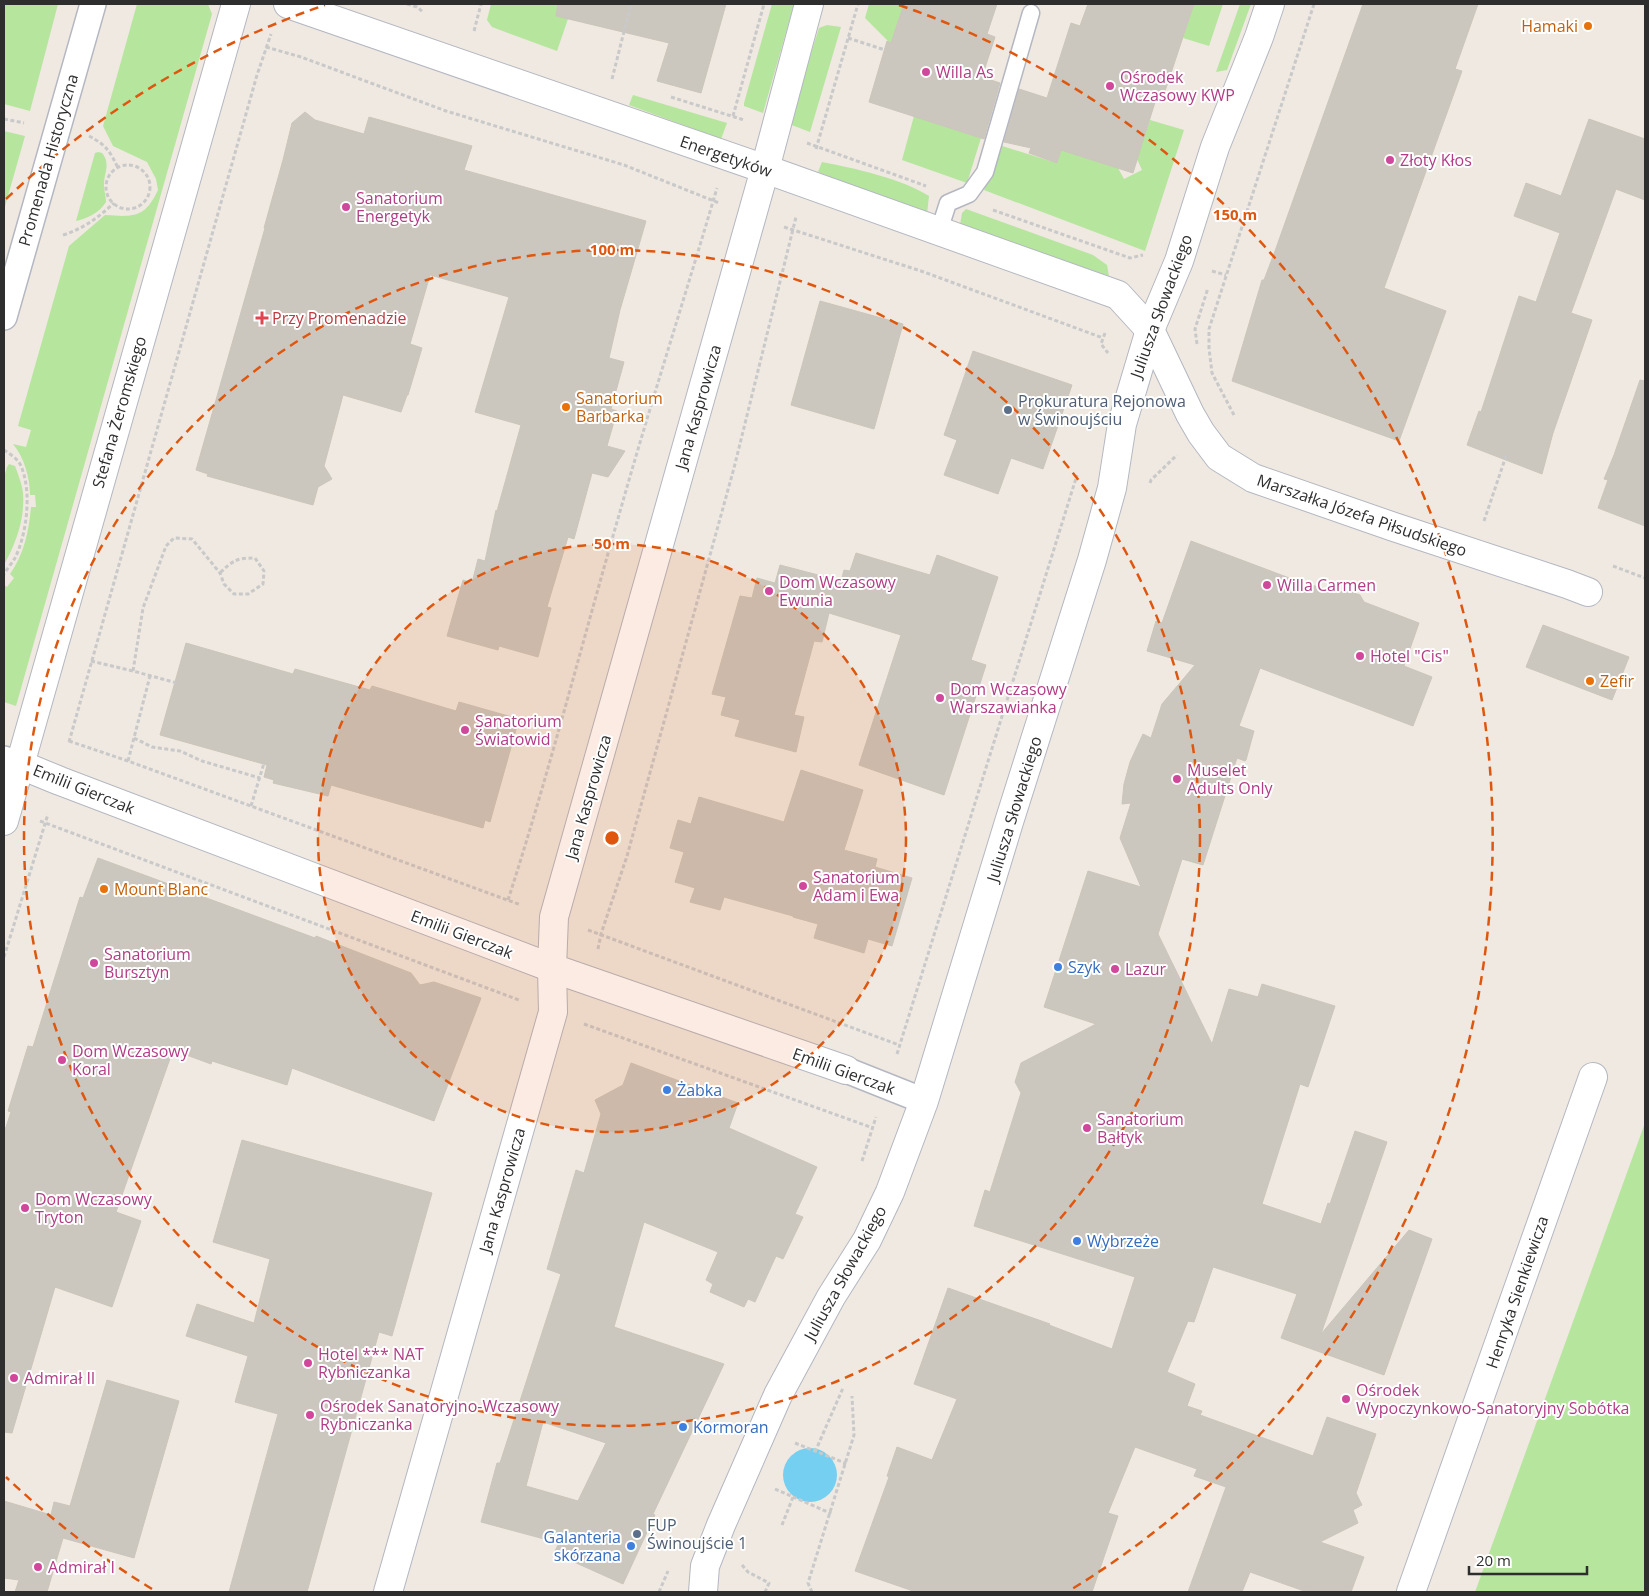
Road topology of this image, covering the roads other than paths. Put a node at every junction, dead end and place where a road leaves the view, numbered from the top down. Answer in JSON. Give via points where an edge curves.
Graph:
{"nodes":[{"id":1,"x":93,"y":4,"type":"edge"},
{"id":2,"x":236,"y":4,"type":"edge"},
{"id":3,"x":288,"y":4,"type":"edge"},
{"id":4,"x":809,"y":4,"type":"edge"},
{"id":5,"x":1270,"y":4,"type":"edge"},
{"id":6,"x":1031,"y":13,"type":"dead end"},
{"id":7,"x":765,"y":169,"type":"junction"},
{"id":8,"x":939,"y":231,"type":"junction"},
{"id":9,"x":4,"y":317,"type":"edge"},
{"id":10,"x":1150,"y":330,"type":"junction"},
{"id":11,"x":1588,"y":592,"type":"dead end"},
{"id":12,"x":12,"y":762,"type":"edge"},
{"id":13,"x":4,"y":821,"type":"edge"},
{"id":14,"x":552,"y":968,"type":"junction"},
{"id":15,"x":846,"y":1070,"type":"joint"},
{"id":16,"x":1592,"y":1077,"type":"dead end"},
{"id":17,"x":924,"y":1101,"type":"junction"},
{"id":18,"x":388,"y":1592,"type":"edge"},
{"id":19,"x":702,"y":1592,"type":"edge"},
{"id":20,"x":1411,"y":1592,"type":"edge"}],
"edges":[{"from":1,"to":9,"type":"street","name":"Promenada Historyczna"},
{"from":2,"to":12,"type":"street","name":"Stefana Żeromskiego"},
{"from":3,"to":7,"type":"street","name":"Energetyków"},
{"from":4,"to":7,"type":"street","name":"Jana Kasprowicza"},
{"from":5,"to":10,"type":"street","name":"Juliusza Słowackiego","via":[[1215,147],[1179,261]]},
{"from":6,"to":8,"type":"lane","via":[[985,172],[969,194],[948,203]]},
{"from":7,"to":8,"type":"street","name":"Energetyków"},
{"from":7,"to":14,"type":"street","name":"Jana Kasprowicza","via":[[554,917]]},
{"from":8,"to":10,"type":"street","name":"Energetyków","via":[[1118,296]]},
{"from":10,"to":11,"type":"street","name":"Marszałka Józefa Piłsudskiego","via":[[1201,432],[1219,457],[1253,478]]},
{"from":10,"to":17,"type":"street","name":"Juliusza Słowackiego","via":[[1122,424],[1112,488],[1092,560]]},
{"from":12,"to":13,"type":"street","name":"Stefana Żeromskiego"},
{"from":12,"to":14,"type":"street","name":"Emilii Gierczak"},
{"from":14,"to":15,"type":"street","name":"Emilii Gierczak"},
{"from":14,"to":18,"type":"street","name":"Jana Kasprowicza","via":[[553,1012]]},
{"from":15,"to":17,"type":"street","name":"Emilii Gierczak"},
{"from":16,"to":20,"type":"street","name":"Henryka Sienkiewicza"},
{"from":17,"to":19,"type":"street","name":"Juliusza Słowackiego","via":[[890,1192],[867,1240],[831,1297],[778,1395],[705,1566]]}]}
